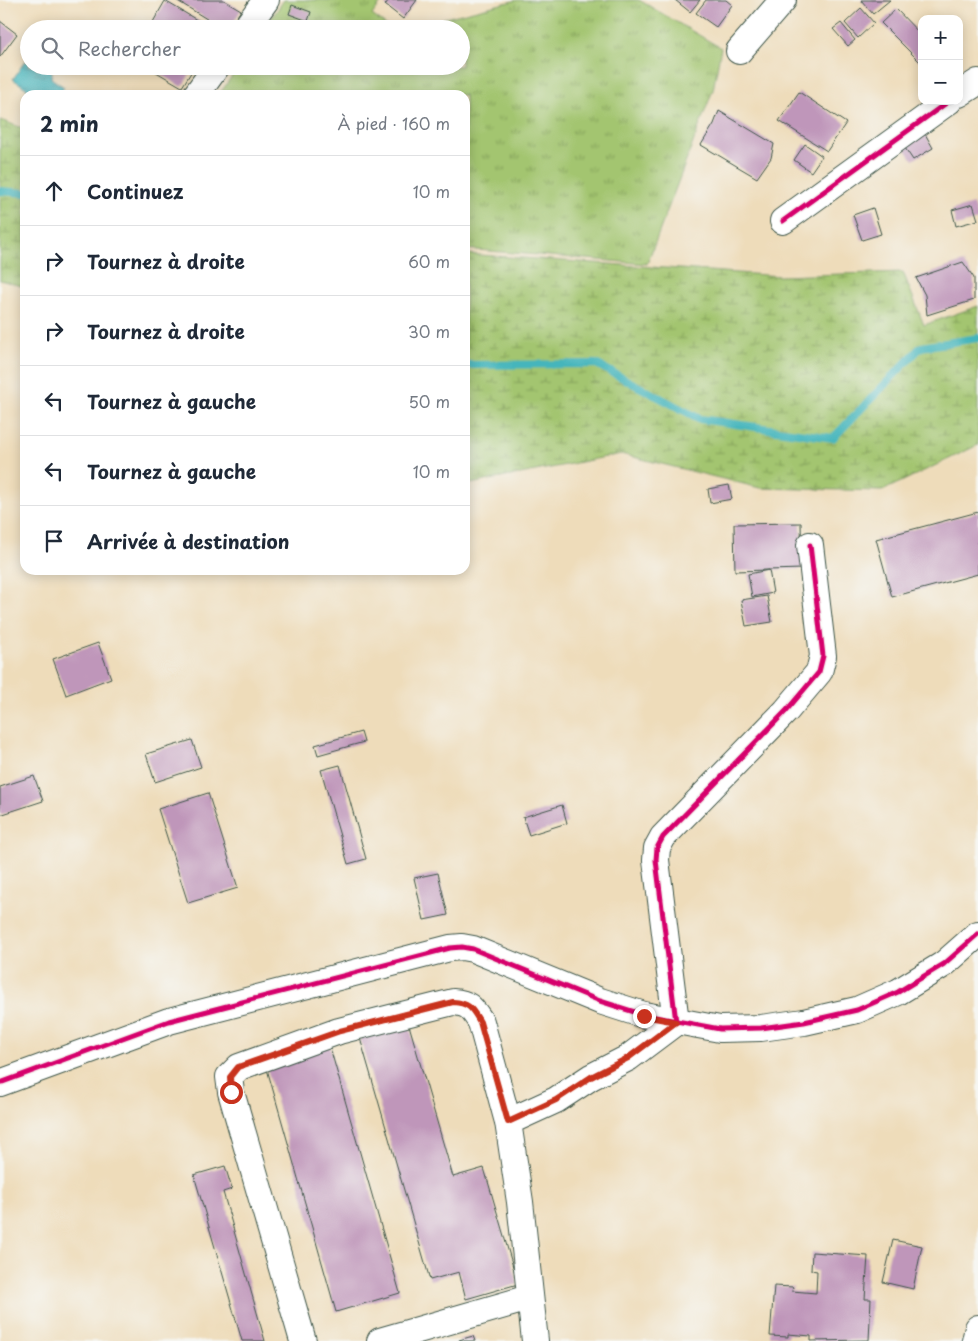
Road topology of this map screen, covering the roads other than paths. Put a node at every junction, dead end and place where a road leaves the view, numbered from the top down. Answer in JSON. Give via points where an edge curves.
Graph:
{"nodes":[{"id":1,"x":266,"y":0,"type":"edge"},
{"id":2,"x":783,"y":0,"type":"edge"},
{"id":3,"x":252,"y":20,"type":"edge"},
{"id":4,"x":738,"y":51,"type":"dead end"},
{"id":5,"x":210,"y":75,"type":"edge"},
{"id":6,"x":978,"y":82,"type":"edge"},
{"id":7,"x":200,"y":90,"type":"edge"},
{"id":8,"x":963,"y":91,"type":"edge"},
{"id":9,"x":943,"y":105,"type":"edge"},
{"id":10,"x":782,"y":222,"type":"dead end"},
{"id":11,"x":810,"y":546,"type":"dead end"},
{"id":12,"x":978,"y":934,"type":"edge"},
{"id":13,"x":676,"y":1022,"type":"junction"},
{"id":14,"x":0,"y":1083,"type":"edge"},
{"id":15,"x":508,"y":1122,"type":"junction"},
{"id":16,"x":529,"y":1298,"type":"junction"},
{"id":17,"x":978,"y":1328,"type":"edge"},
{"id":18,"x":303,"y":1341,"type":"edge"},
{"id":19,"x":380,"y":1341,"type":"edge"},
{"id":20,"x":535,"y":1341,"type":"edge"},
{"id":21,"x":975,"y":1341,"type":"edge"}],
"edges":[{"from":1,"to":3,"type":"street"},
{"from":2,"to":4,"type":"street"},
{"from":5,"to":7,"type":"street"},
{"from":6,"to":8,"type":"street"},
{"from":9,"to":10,"type":"street"},
{"from":11,"to":13,"type":"street","via":[[823,656],[819,672],[786,711],[663,837],[657,848]]},
{"from":12,"to":13,"type":"street","via":[[944,964],[898,992],[857,1010],[760,1028],[720,1029]]},
{"from":13,"to":14,"type":"street","via":[[644,1016],[600,1001],[496,958],[462,947],[450,948],[169,1021]]},
{"from":13,"to":15,"type":"street","via":[[628,1058],[556,1100]]},
{"from":15,"to":16,"type":"street"},
{"from":15,"to":18,"type":"street","via":[[480,1022],[464,1003],[453,1002],[340,1031],[238,1067],[230,1077],[231,1092]]},
{"from":16,"to":19,"type":"street"},
{"from":16,"to":20,"type":"street"},
{"from":17,"to":21,"type":"street"}]}
